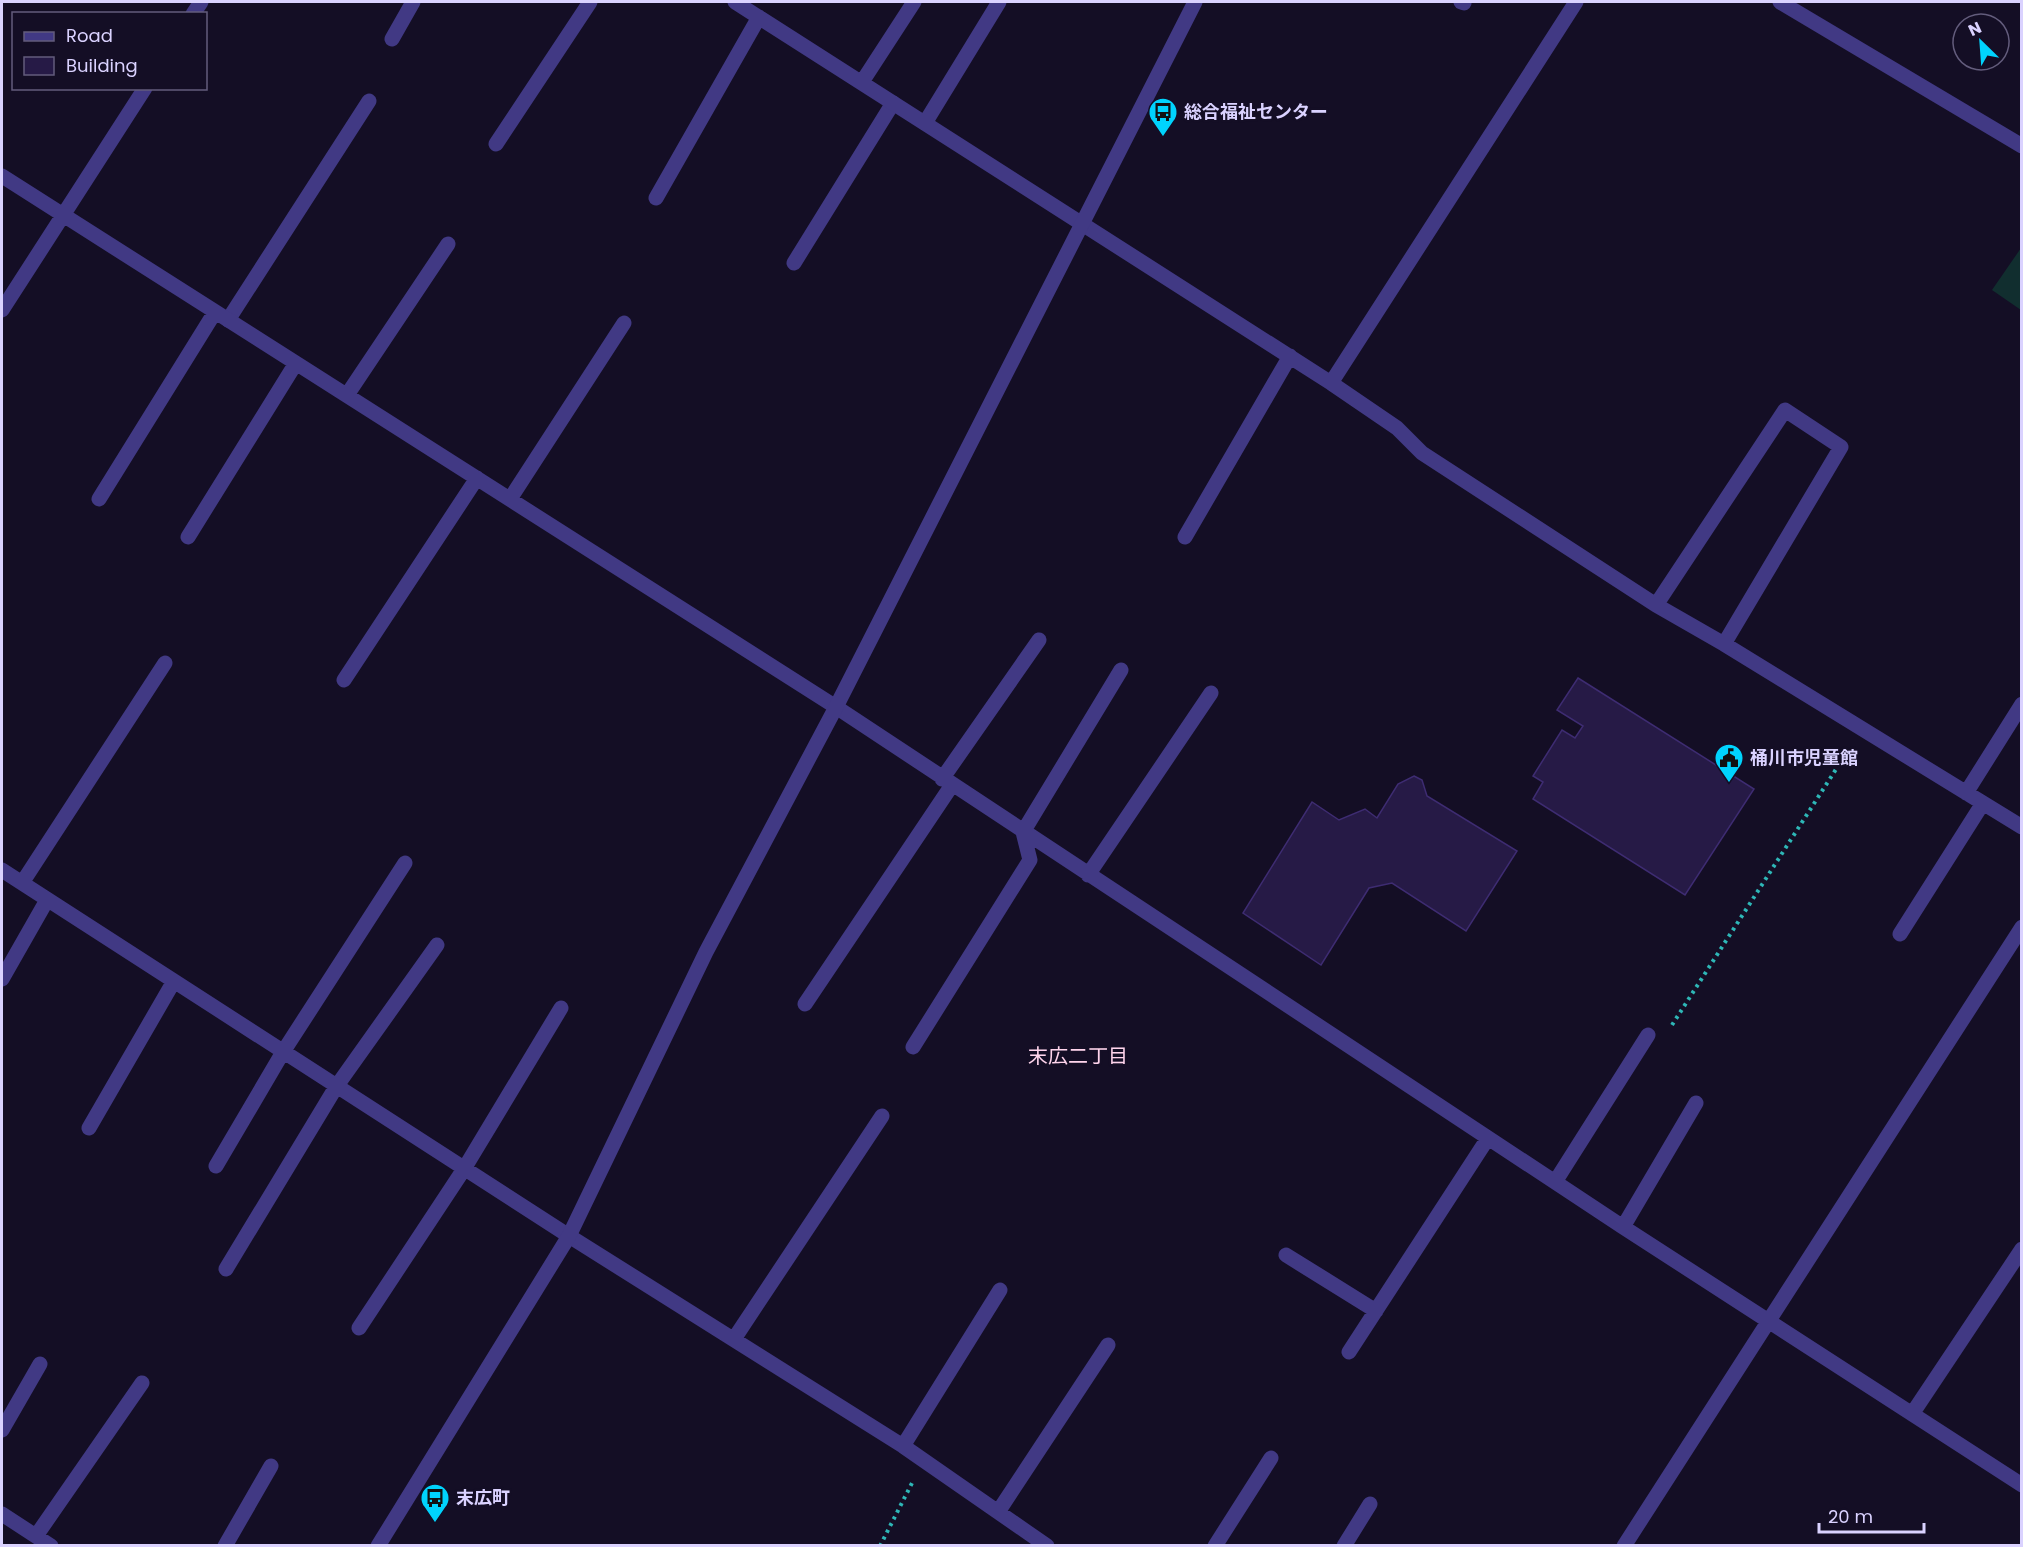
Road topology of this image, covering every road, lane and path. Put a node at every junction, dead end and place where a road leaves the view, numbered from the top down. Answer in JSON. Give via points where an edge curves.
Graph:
{"nodes":[{"id":1,"x":413,"y":2,"type":"edge"},
{"id":2,"x":590,"y":2,"type":"edge"},
{"id":3,"x":735,"y":2,"type":"edge"},
{"id":4,"x":914,"y":2,"type":"edge"},
{"id":5,"x":999,"y":2,"type":"edge"},
{"id":6,"x":1195,"y":2,"type":"edge"},
{"id":7,"x":1576,"y":2,"type":"edge"},
{"id":8,"x":1780,"y":2,"type":"edge"},
{"id":9,"x":759,"y":17,"type":"junction"},
{"id":10,"x":392,"y":39,"type":"dead end"},
{"id":11,"x":862,"y":82,"type":"junction"},
{"id":12,"x":144,"y":90,"type":"edge"},
{"id":13,"x":369,"y":101,"type":"dead end"},
{"id":14,"x":893,"y":103,"type":"junction"},
{"id":15,"x":925,"y":123,"type":"junction"},
{"id":16,"x":496,"y":144,"type":"dead end"},
{"id":17,"x":2022,"y":146,"type":"edge"},
{"id":18,"x":2,"y":176,"type":"edge"},
{"id":19,"x":656,"y":198,"type":"dead end"},
{"id":20,"x":63,"y":215,"type":"junction"},
{"id":21,"x":1082,"y":224,"type":"junction"},
{"id":22,"x":448,"y":244,"type":"dead end"},
{"id":23,"x":794,"y":263,"type":"dead end"},
{"id":24,"x":2,"y":310,"type":"edge"},
{"id":25,"x":221,"y":316,"type":"junction"},
{"id":26,"x":624,"y":323,"type":"dead end"},
{"id":27,"x":1290,"y":356,"type":"junction"},
{"id":28,"x":296,"y":363,"type":"junction"},
{"id":29,"x":1331,"y":383,"type":"junction"},
{"id":30,"x":347,"y":395,"type":"junction"},
{"id":31,"x":477,"y":478,"type":"junction"},
{"id":32,"x":99,"y":499,"type":"dead end"},
{"id":33,"x":510,"y":499,"type":"junction"},
{"id":34,"x":188,"y":537,"type":"dead end"},
{"id":35,"x":1185,"y":537,"type":"dead end"},
{"id":36,"x":1656,"y":605,"type":"junction"},
{"id":37,"x":1038,"y":640,"type":"dead end"},
{"id":38,"x":1724,"y":644,"type":"junction"},
{"id":39,"x":165,"y":663,"type":"dead end"},
{"id":40,"x":1121,"y":670,"type":"dead end"},
{"id":41,"x":344,"y":680,"type":"dead end"},
{"id":42,"x":1211,"y":693,"type":"dead end"},
{"id":43,"x":2022,"y":704,"type":"edge"},
{"id":44,"x":836,"y":707,"type":"junction"},
{"id":45,"x":1861,"y":729,"type":"junction"},
{"id":46,"x":947,"y":782,"type":"junction"},
{"id":47,"x":1966,"y":793,"type":"junction"},
{"id":48,"x":1983,"y":803,"type":"junction"},
{"id":49,"x":2022,"y":827,"type":"edge"},
{"id":50,"x":1023,"y":832,"type":"junction"},
{"id":51,"x":405,"y":863,"type":"dead end"},
{"id":52,"x":2,"y":870,"type":"edge"},
{"id":53,"x":1088,"y":875,"type":"junction"},
{"id":54,"x":22,"y":883,"type":"junction"},
{"id":55,"x":47,"y":900,"type":"junction"},
{"id":56,"x":2022,"y":927,"type":"edge"},
{"id":57,"x":1900,"y":934,"type":"dead end"},
{"id":58,"x":437,"y":945,"type":"dead end"},
{"id":59,"x":2,"y":979,"type":"edge"},
{"id":60,"x":174,"y":981,"type":"junction"},
{"id":61,"x":805,"y":1004,"type":"dead end"},
{"id":62,"x":561,"y":1008,"type":"dead end"},
{"id":63,"x":1667,"y":1032,"type":"dead end"},
{"id":64,"x":1648,"y":1035,"type":"dead end"},
{"id":65,"x":913,"y":1047,"type":"dead end"},
{"id":66,"x":283,"y":1052,"type":"junction"},
{"id":67,"x":336,"y":1087,"type":"junction"},
{"id":68,"x":1696,"y":1103,"type":"dead end"},
{"id":69,"x":882,"y":1116,"type":"dead end"},
{"id":70,"x":89,"y":1128,"type":"dead end"},
{"id":71,"x":1488,"y":1138,"type":"junction"},
{"id":72,"x":216,"y":1166,"type":"dead end"},
{"id":73,"x":464,"y":1169,"type":"junction"},
{"id":74,"x":1555,"y":1182,"type":"junction"},
{"id":75,"x":1623,"y":1227,"type":"junction"},
{"id":76,"x":569,"y":1236,"type":"junction"},
{"id":77,"x":2022,"y":1249,"type":"edge"},
{"id":78,"x":1286,"y":1255,"type":"dead end"},
{"id":79,"x":226,"y":1269,"type":"dead end"},
{"id":80,"x":1000,"y":1290,"type":"dead end"},
{"id":81,"x":1376,"y":1311,"type":"junction"},
{"id":82,"x":1768,"y":1322,"type":"junction"},
{"id":83,"x":359,"y":1328,"type":"dead end"},
{"id":84,"x":734,"y":1339,"type":"junction"},
{"id":85,"x":1108,"y":1345,"type":"dead end"},
{"id":86,"x":1349,"y":1352,"type":"dead end"},
{"id":87,"x":40,"y":1364,"type":"dead end"},
{"id":88,"x":142,"y":1383,"type":"dead end"},
{"id":89,"x":1912,"y":1414,"type":"junction"},
{"id":90,"x":2,"y":1430,"type":"edge"},
{"id":91,"x":903,"y":1446,"type":"junction"},
{"id":92,"x":1271,"y":1458,"type":"dead end"},
{"id":93,"x":923,"y":1461,"type":"junction"},
{"id":94,"x":272,"y":1466,"type":"dead end"},
{"id":95,"x":2022,"y":1485,"type":"edge"},
{"id":96,"x":1370,"y":1504,"type":"dead end"},
{"id":97,"x":998,"y":1512,"type":"junction"},
{"id":98,"x":2,"y":1514,"type":"edge"},
{"id":99,"x":36,"y":1536,"type":"junction"},
{"id":100,"x":51,"y":1545,"type":"edge"},
{"id":101,"x":225,"y":1545,"type":"edge"},
{"id":102,"x":378,"y":1545,"type":"edge"},
{"id":103,"x":880,"y":1545,"type":"edge"},
{"id":104,"x":1047,"y":1545,"type":"edge"},
{"id":105,"x":1215,"y":1545,"type":"edge"},
{"id":106,"x":1344,"y":1545,"type":"edge"},
{"id":107,"x":1624,"y":1545,"type":"edge"}],
"edges":[{"from":1,"to":10,"type":"street"},
{"from":2,"to":16,"type":"street"},
{"from":3,"to":9,"type":"street"},
{"from":4,"to":11,"type":"street"},
{"from":5,"to":15,"type":"street"},
{"from":6,"to":21,"type":"street"},
{"from":7,"to":29,"type":"street"},
{"from":8,"to":17,"type":"street"},
{"from":9,"to":11,"type":"street"},
{"from":9,"to":19,"type":"street"},
{"from":11,"to":14,"type":"street"},
{"from":12,"to":20,"type":"street"},
{"from":13,"to":25,"type":"street"},
{"from":14,"to":15,"type":"street"},
{"from":14,"to":23,"type":"street"},
{"from":15,"to":21,"type":"street"},
{"from":18,"to":20,"type":"street"},
{"from":20,"to":24,"type":"street"},
{"from":20,"to":25,"type":"street"},
{"from":21,"to":27,"type":"street"},
{"from":21,"to":44,"type":"street"},
{"from":22,"to":30,"type":"street"},
{"from":25,"to":28,"type":"street"},
{"from":25,"to":32,"type":"street"},
{"from":26,"to":33,"type":"street"},
{"from":27,"to":29,"type":"street"},
{"from":27,"to":35,"type":"street"},
{"from":28,"to":30,"type":"street"},
{"from":28,"to":34,"type":"street"},
{"from":29,"to":36,"type":"street","via":[[1397,428],[1422,453]]},
{"from":30,"to":31,"type":"street"},
{"from":31,"to":33,"type":"street"},
{"from":31,"to":41,"type":"street"},
{"from":33,"to":44,"type":"street"},
{"from":36,"to":38,"type":"street"},
{"from":36,"to":38,"type":"street","via":[[1785,410],[1841,447]]},
{"from":37,"to":46,"type":"street"},
{"from":38,"to":45,"type":"street"},
{"from":39,"to":54,"type":"street"},
{"from":40,"to":50,"type":"street"},
{"from":42,"to":53,"type":"street"},
{"from":43,"to":47,"type":"street"},
{"from":44,"to":46,"type":"street"},
{"from":44,"to":76,"type":"street","via":[[706,952]]},
{"from":45,"to":47,"type":"street"},
{"from":45,"to":63,"type":"path"},
{"from":46,"to":50,"type":"street"},
{"from":46,"to":61,"type":"street"},
{"from":47,"to":48,"type":"street"},
{"from":48,"to":49,"type":"street"},
{"from":48,"to":57,"type":"street"},
{"from":50,"to":53,"type":"street"},
{"from":50,"to":65,"type":"street","via":[[1030,860]]},
{"from":51,"to":66,"type":"street"},
{"from":52,"to":54,"type":"street"},
{"from":53,"to":71,"type":"street"},
{"from":54,"to":55,"type":"street"},
{"from":55,"to":59,"type":"street"},
{"from":55,"to":60,"type":"street"},
{"from":56,"to":82,"type":"street"},
{"from":58,"to":67,"type":"street"},
{"from":60,"to":66,"type":"street"},
{"from":60,"to":70,"type":"street"},
{"from":62,"to":73,"type":"street"},
{"from":64,"to":74,"type":"street"},
{"from":66,"to":67,"type":"street"},
{"from":66,"to":72,"type":"street"},
{"from":67,"to":73,"type":"street"},
{"from":67,"to":79,"type":"street"},
{"from":68,"to":75,"type":"street"},
{"from":69,"to":84,"type":"street"},
{"from":71,"to":74,"type":"street"},
{"from":71,"to":81,"type":"street"},
{"from":73,"to":76,"type":"street"},
{"from":73,"to":83,"type":"street"},
{"from":74,"to":75,"type":"street"},
{"from":75,"to":82,"type":"street"},
{"from":76,"to":84,"type":"street"},
{"from":76,"to":102,"type":"street"},
{"from":77,"to":89,"type":"street"},
{"from":78,"to":81,"type":"street"},
{"from":80,"to":91,"type":"street"},
{"from":81,"to":86,"type":"street"},
{"from":82,"to":89,"type":"street"},
{"from":82,"to":107,"type":"street"},
{"from":84,"to":91,"type":"street"},
{"from":85,"to":97,"type":"street"},
{"from":87,"to":90,"type":"street"},
{"from":88,"to":99,"type":"street"},
{"from":89,"to":95,"type":"street"},
{"from":91,"to":93,"type":"street"},
{"from":92,"to":105,"type":"street"},
{"from":93,"to":97,"type":"street"},
{"from":93,"to":103,"type":"path"},
{"from":94,"to":101,"type":"street"},
{"from":96,"to":106,"type":"street"},
{"from":97,"to":104,"type":"street"},
{"from":98,"to":99,"type":"street"},
{"from":99,"to":100,"type":"street"}]}
